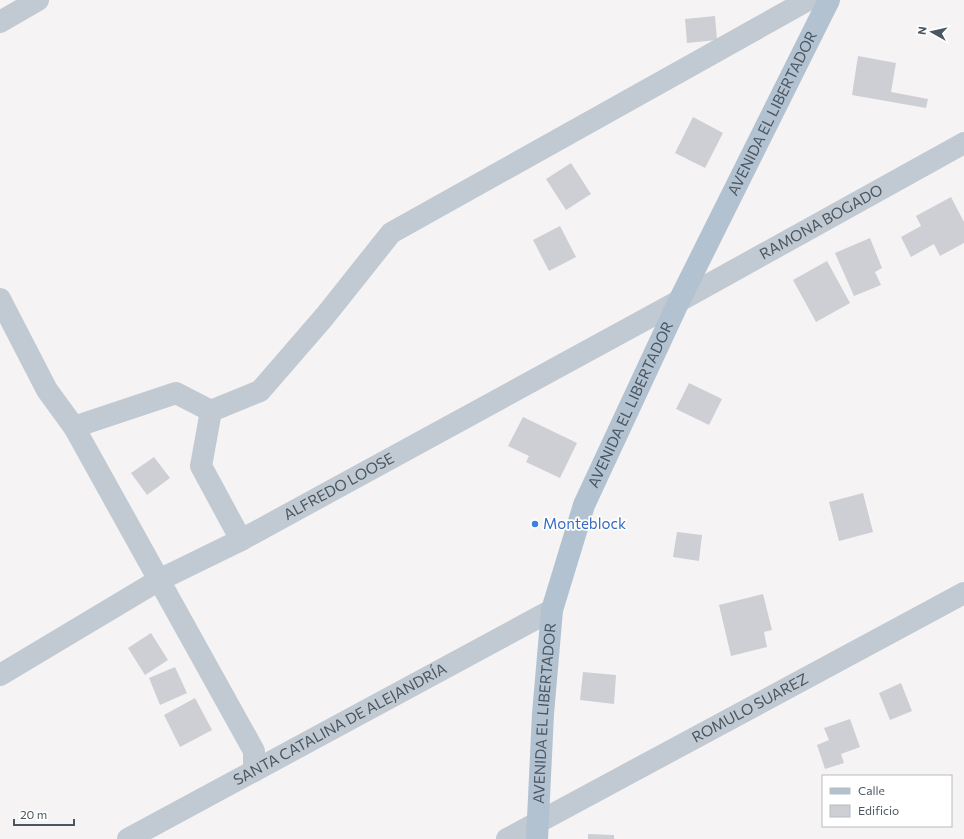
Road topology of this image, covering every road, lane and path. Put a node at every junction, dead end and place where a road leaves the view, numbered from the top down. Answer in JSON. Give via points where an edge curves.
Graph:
{"nodes":[{"id":1,"x":38,"y":0,"type":"edge"},
{"id":2,"x":808,"y":0,"type":"edge"},
{"id":3,"x":829,"y":0,"type":"edge"},
{"id":4,"x":0,"y":22,"type":"edge"},
{"id":5,"x":964,"y":143,"type":"edge"},
{"id":6,"x":679,"y":302,"type":"junction"},
{"id":7,"x":2,"y":306,"type":"edge"},
{"id":8,"x":211,"y":411,"type":"junction"},
{"id":9,"x":74,"y":427,"type":"junction"},
{"id":10,"x":241,"y":540,"type":"junction"},
{"id":11,"x":159,"y":580,"type":"junction"},
{"id":12,"x":964,"y":593,"type":"edge"},
{"id":13,"x":552,"y":610,"type":"junction"},
{"id":14,"x":0,"y":675,"type":"edge"},
{"id":15,"x":254,"y":771,"type":"junction"},
{"id":16,"x":537,"y":831,"type":"edge"},
{"id":17,"x":128,"y":839,"type":"edge"},
{"id":18,"x":507,"y":839,"type":"edge"}],
"edges":[{"from":1,"to":4,"type":"street"},
{"from":2,"to":8,"type":"street","via":[[391,233],[325,316],[260,391]]},
{"from":3,"to":6,"type":"main road","name":"AVENIDA EL LIBERTADOR"},
{"from":5,"to":6,"type":"street","name":"RAMONA BOGADO"},
{"from":6,"to":10,"type":"street","name":"ALFREDO LOOSE"},
{"from":6,"to":13,"type":"main road","name":"AVENIDA EL LIBERTADOR","via":[[584,505]]},
{"from":7,"to":9,"type":"street","via":[[47,390]]},
{"from":8,"to":9,"type":"street","via":[[176,393]]},
{"from":8,"to":10,"type":"street","via":[[201,466]]},
{"from":9,"to":11,"type":"street"},
{"from":10,"to":11,"type":"street","name":"ALFREDO LOOSE"},
{"from":11,"to":14,"type":"street","name":"ALFREDO LOOSE"},
{"from":11,"to":15,"type":"street","via":[[254,751]]},
{"from":12,"to":16,"type":"street","name":"ROMULO SUAREZ"},
{"from":13,"to":15,"type":"street","name":"SANTA CATALINA DE ALEJANDRÍA"},
{"from":13,"to":16,"type":"main road","name":"AVENIDA EL LIBERTADOR"},
{"from":15,"to":17,"type":"street","name":"SANTA CATALINA DE ALEJANDRÍA"},
{"from":16,"to":18,"type":"street","name":"ROMULO SUAREZ"}]}
